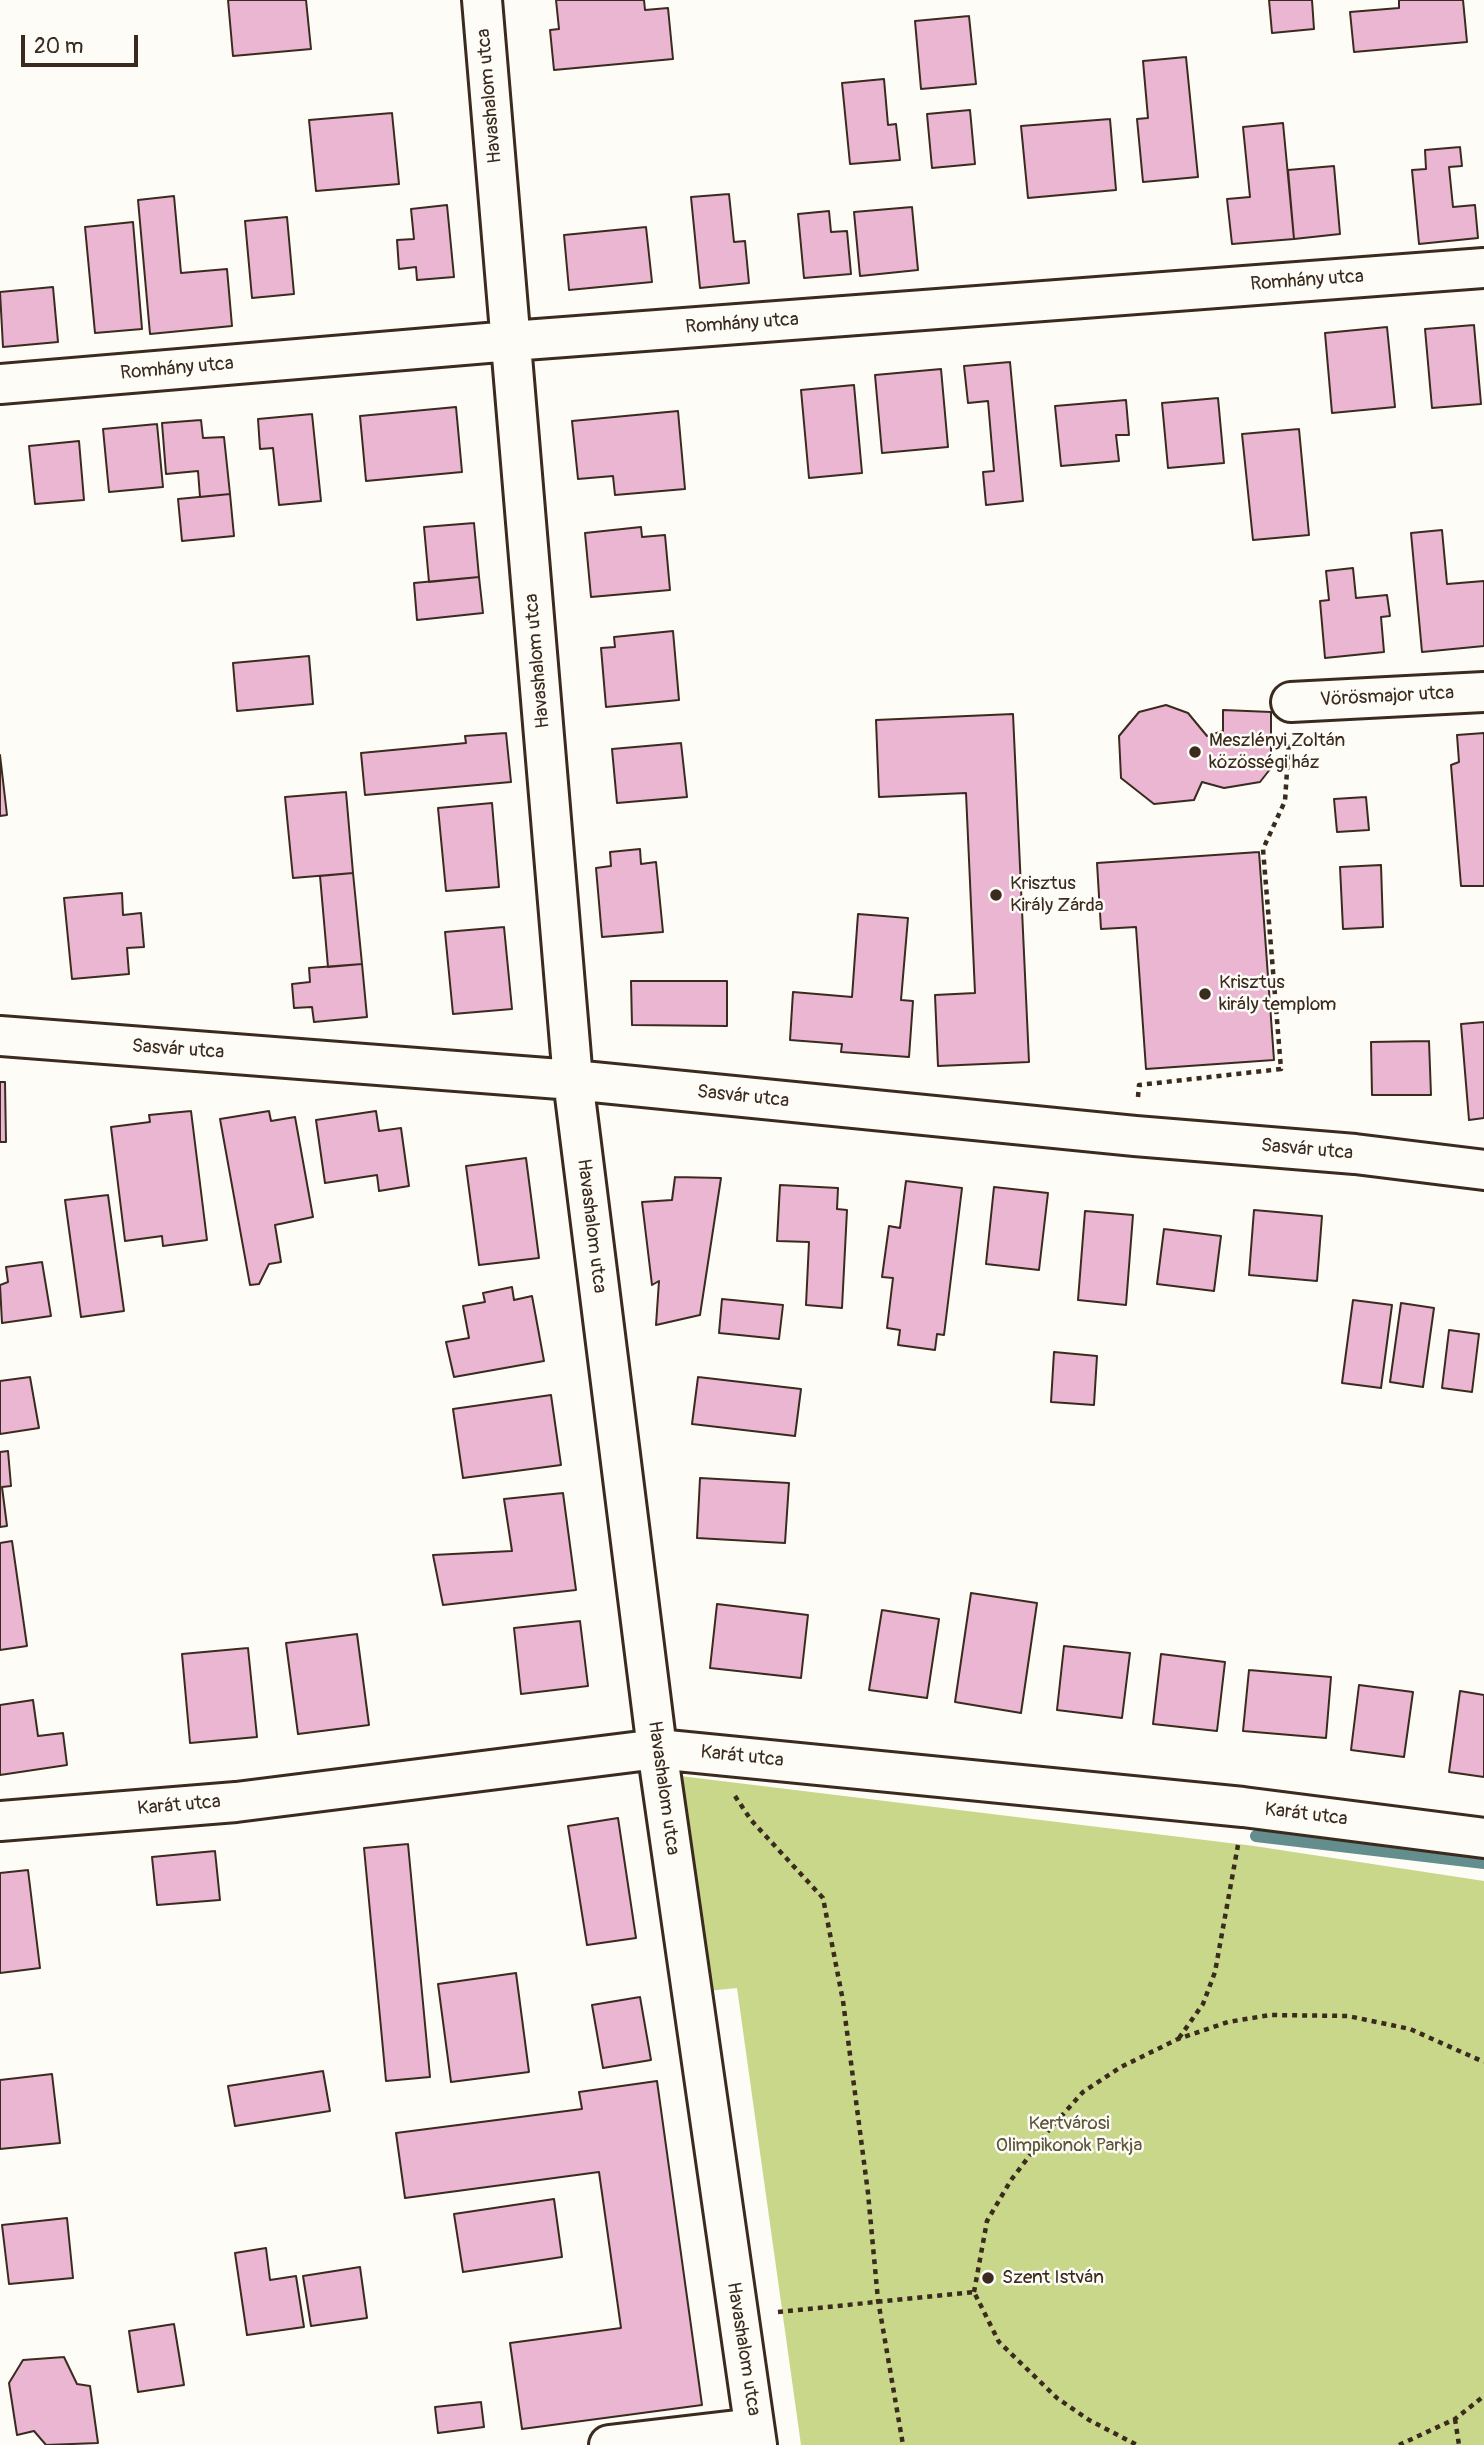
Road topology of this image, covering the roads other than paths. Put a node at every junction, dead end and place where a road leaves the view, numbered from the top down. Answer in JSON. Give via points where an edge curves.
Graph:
{"nodes":[{"id":1,"x":482,"y":0,"type":"edge"},
{"id":2,"x":1484,"y":268,"type":"edge"},
{"id":3,"x":511,"y":341,"type":"junction"},
{"id":4,"x":0,"y":384,"type":"edge"},
{"id":5,"x":1484,"y":692,"type":"edge"},
{"id":6,"x":1291,"y":702,"type":"road end"},
{"id":7,"x":0,"y":1036,"type":"edge"},
{"id":8,"x":573,"y":1080,"type":"junction"},
{"id":9,"x":1484,"y":1170,"type":"edge"},
{"id":10,"x":657,"y":1749,"type":"junction"},
{"id":11,"x":0,"y":1821,"type":"edge"},
{"id":12,"x":1484,"y":1838,"type":"edge"},
{"id":13,"x":756,"y":2436,"type":"edge"},
{"id":14,"x":610,"y":2445,"type":"edge"}],
"edges":[{"from":1,"to":3,"type":"street","name":"Havashalom utca"},
{"from":2,"to":3,"type":"street","name":"Romhány utca"},
{"from":3,"to":4,"type":"street","name":"Romhány utca"},
{"from":3,"to":8,"type":"street","name":"Havashalom utca"},
{"from":5,"to":6,"type":"street","name":"Vörösmajor utca"},
{"from":7,"to":8,"type":"street","name":"Sasvár utca"},
{"from":8,"to":9,"type":"street","name":"Sasvár utca"},
{"from":8,"to":10,"type":"street","name":"Havashalom utca"},
{"from":10,"to":11,"type":"street","name":"Karát utca","via":[[236,1802]]},
{"from":10,"to":12,"type":"street","name":"Karát utca","via":[[1244,1807]]},
{"from":10,"to":13,"type":"street","name":"Havashalom utca"},
{"from":13,"to":14,"type":"street"}]}
